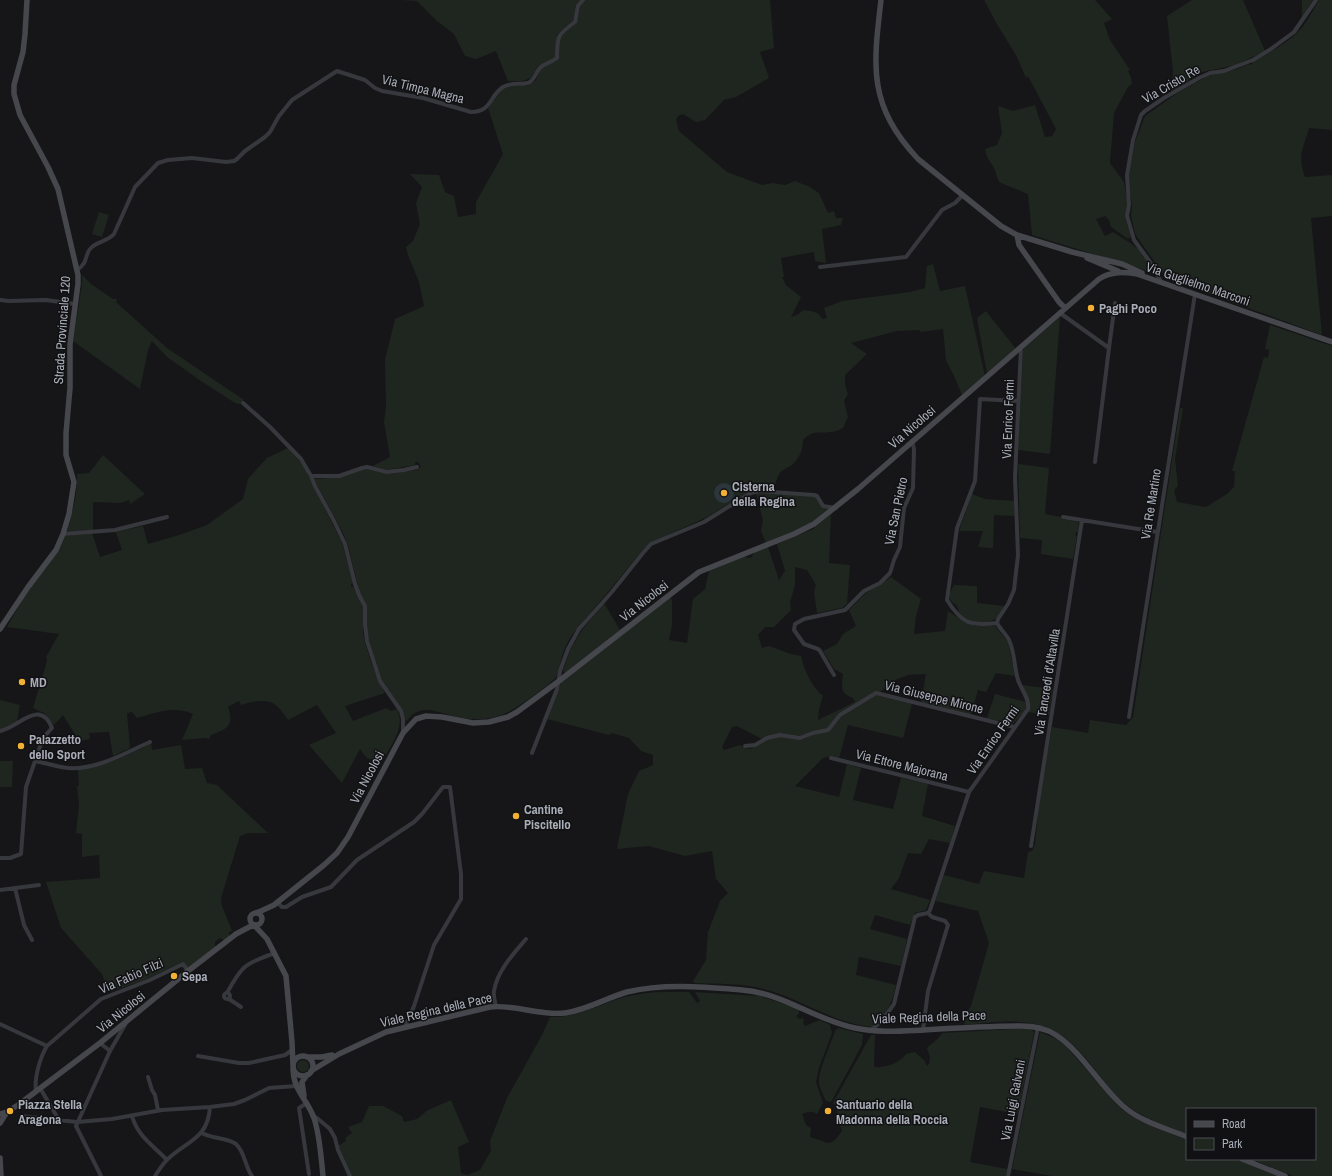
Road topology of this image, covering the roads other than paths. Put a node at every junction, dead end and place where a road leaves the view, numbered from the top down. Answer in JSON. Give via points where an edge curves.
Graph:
{"nodes":[{"id":1,"x":27,"y":0,"type":"edge"},
{"id":2,"x":583,"y":0,"type":"edge"},
{"id":3,"x":881,"y":0,"type":"edge"},
{"id":4,"x":1316,"y":0,"type":"edge"},
{"id":5,"x":962,"y":196,"type":"junction"},
{"id":6,"x":1017,"y":235,"type":"junction"},
{"id":7,"x":1072,"y":252,"type":"junction"},
{"id":8,"x":820,"y":267,"type":"dead end"},
{"id":9,"x":77,"y":270,"type":"junction"},
{"id":10,"x":1121,"y":272,"type":"junction"},
{"id":11,"x":1160,"y":282,"type":"junction"},
{"id":12,"x":1195,"y":294,"type":"junction"},
{"id":13,"x":0,"y":300,"type":"edge"},
{"id":14,"x":1115,"y":303,"type":"dead end"},
{"id":15,"x":75,"y":304,"type":"junction"},
{"id":16,"x":1065,"y":308,"type":"junction"},
{"id":17,"x":1060,"y":313,"type":"junction"},
{"id":18,"x":1332,"y":342,"type":"edge"},
{"id":19,"x":1020,"y":348,"type":"junction"},
{"id":20,"x":1110,"y":348,"type":"junction"},
{"id":21,"x":1018,"y":401,"type":"junction"},
{"id":22,"x":244,"y":403,"type":"dead end"},
{"id":23,"x":912,"y":440,"type":"junction"},
{"id":24,"x":1094,"y":462,"type":"dead end"},
{"id":25,"x":417,"y":467,"type":"dead end"},
{"id":26,"x":312,"y":476,"type":"junction"},
{"id":27,"x":836,"y":508,"type":"junction"},
{"id":28,"x":167,"y":517,"type":"dead end"},
{"id":29,"x":1063,"y":517,"type":"dead end"},
{"id":30,"x":1082,"y":520,"type":"junction"},
{"id":31,"x":1157,"y":532,"type":"junction"},
{"id":32,"x":64,"y":534,"type":"junction"},
{"id":33,"x":997,"y":623,"type":"junction"},
{"id":34,"x":0,"y":630,"type":"edge"},
{"id":35,"x":834,"y":675,"type":"dead end"},
{"id":36,"x":558,"y":681,"type":"junction"},
{"id":37,"x":1129,"y":717,"type":"dead end"},
{"id":38,"x":1014,"y":727,"type":"junction"},
{"id":39,"x":0,"y":731,"type":"edge"},
{"id":40,"x":403,"y":733,"type":"junction"},
{"id":41,"x":150,"y":742,"type":"dead end"},
{"id":42,"x":745,"y":746,"type":"dead end"},
{"id":43,"x":532,"y":753,"type":"dead end"},
{"id":44,"x":831,"y":758,"type":"dead end"},
{"id":45,"x":35,"y":760,"type":"junction"},
{"id":46,"x":968,"y":792,"type":"junction"},
{"id":47,"x":1031,"y":846,"type":"dead end"},
{"id":48,"x":0,"y":858,"type":"edge"},
{"id":49,"x":39,"y":885,"type":"dead end"},
{"id":50,"x":15,"y":888,"type":"junction"},
{"id":51,"x":0,"y":890,"type":"edge"},
{"id":52,"x":275,"y":903,"type":"junction"},
{"id":53,"x":255,"y":913,"type":"junction"},
{"id":54,"x":928,"y":913,"type":"junction"},
{"id":55,"x":250,"y":919,"type":"junction"},
{"id":56,"x":262,"y":920,"type":"junction"},
{"id":57,"x":254,"y":925,"type":"junction"},
{"id":58,"x":236,"y":934,"type":"junction"},
{"id":59,"x":267,"y":939,"type":"junction"},
{"id":60,"x":526,"y":939,"type":"dead end"},
{"id":61,"x":32,"y":940,"type":"dead end"},
{"id":62,"x":275,"y":953,"type":"junction"},
{"id":63,"x":188,"y":971,"type":"junction"},
{"id":64,"x":496,"y":1006,"type":"junction"},
{"id":65,"x":241,"y":1007,"type":"dead end"},
{"id":66,"x":128,"y":1020,"type":"junction"},
{"id":67,"x":0,"y":1024,"type":"edge"},
{"id":68,"x":405,"y":1027,"type":"junction"},
{"id":69,"x":1038,"y":1027,"type":"junction"},
{"id":70,"x":923,"y":1030,"type":"junction"},
{"id":71,"x":871,"y":1031,"type":"junction"},
{"id":72,"x":111,"y":1034,"type":"junction"},
{"id":73,"x":115,"y":1042,"type":"junction"},
{"id":74,"x":292,"y":1042,"type":"junction"},
{"id":75,"x":100,"y":1043,"type":"junction"},
{"id":76,"x":47,"y":1046,"type":"junction"},
{"id":77,"x":292,"y":1050,"type":"junction"},
{"id":78,"x":110,"y":1051,"type":"junction"},
{"id":79,"x":338,"y":1054,"type":"junction"},
{"id":80,"x":198,"y":1056,"type":"dead end"},
{"id":81,"x":277,"y":1057,"type":"junction"},
{"id":82,"x":304,"y":1057,"type":"junction"},
{"id":83,"x":293,"y":1065,"type":"junction"},
{"id":84,"x":309,"y":1073,"type":"junction"},
{"id":85,"x":148,"y":1077,"type":"dead end"},
{"id":86,"x":302,"y":1082,"type":"junction"},
{"id":87,"x":296,"y":1086,"type":"junction"},
{"id":88,"x":38,"y":1090,"type":"junction"},
{"id":89,"x":306,"y":1103,"type":"junction"},
{"id":90,"x":210,"y":1107,"type":"junction"},
{"id":91,"x":158,"y":1110,"type":"junction"},
{"id":92,"x":8,"y":1112,"type":"junction"},
{"id":93,"x":0,"y":1114,"type":"edge"},
{"id":94,"x":21,"y":1116,"type":"dead end"},
{"id":95,"x":132,"y":1116,"type":"junction"},
{"id":96,"x":313,"y":1116,"type":"junction"},
{"id":97,"x":59,"y":1120,"type":"junction"},
{"id":98,"x":77,"y":1122,"type":"junction"},
{"id":99,"x":0,"y":1123,"type":"edge"},
{"id":100,"x":202,"y":1133,"type":"junction"},
{"id":101,"x":1186,"y":1137,"type":"edge"},
{"id":102,"x":0,"y":1158,"type":"edge"},
{"id":103,"x":167,"y":1160,"type":"junction"},
{"id":104,"x":1245,"y":1160,"type":"edge"},
{"id":105,"x":309,"y":1174,"type":"dead end"},
{"id":106,"x":0,"y":1176,"type":"edge"},
{"id":107,"x":101,"y":1176,"type":"edge"},
{"id":108,"x":155,"y":1176,"type":"edge"},
{"id":109,"x":252,"y":1176,"type":"edge"},
{"id":110,"x":323,"y":1176,"type":"edge"},
{"id":111,"x":350,"y":1176,"type":"edge"},
{"id":112,"x":1008,"y":1176,"type":"edge"},
{"id":113,"x":1285,"y":1176,"type":"edge"}],
"edges":[{"from":1,"to":9,"type":"street","name":"Strada Provinciale 120","via":[[25,34],[14,94],[20,114],[58,189]]},
{"from":2,"to":9,"type":"street","name":"Via Timpa Magna","via":[[578,6],[575,22],[562,32],[558,40],[557,58],[540,68],[529,82],[503,87],[485,109],[471,112],[423,98],[382,91],[365,80],[337,71],[292,100],[270,132],[234,161],[192,158],[158,163],[135,187],[114,234],[92,247],[84,264]]},
{"from":3,"to":5,"type":"street","via":[[875,68],[878,92],[886,113],[907,148]]},
{"from":4,"to":11,"type":"street","name":"Via Cristo Re","via":[[1294,32],[1271,49],[1253,60],[1199,78],[1145,110],[1141,115],[1132,140],[1127,175],[1127,216],[1134,240],[1153,266]]},
{"from":5,"to":6,"type":"street"},
{"from":5,"to":8,"type":"street","via":[[956,203],[942,210],[906,258]]},
{"from":6,"to":7,"type":"street"},
{"from":6,"to":16,"type":"street","via":[[1019,245]]},
{"from":7,"to":10,"type":"street"},
{"from":7,"to":11,"type":"street","via":[[1122,264]]},
{"from":9,"to":15,"type":"street","name":"Strada Provinciale 120"},
{"from":10,"to":11,"type":"street","name":"Via Guglielmo Marconi","via":[[1137,274]]},
{"from":10,"to":16,"type":"street","name":"Via Guglielmo Marconi","via":[[1099,279]]},
{"from":11,"to":12,"type":"street","name":"Via Guglielmo Marconi"},
{"from":12,"to":18,"type":"street","name":"Via Guglielmo Marconi"},
{"from":12,"to":31,"type":"street","name":"Via Re Martino"},
{"from":13,"to":15,"type":"street","via":[[46,300]]},
{"from":14,"to":20,"type":"street"},
{"from":15,"to":32,"type":"street","name":"Strada Provinciale 120","via":[[70,344],[66,441],[66,455],[74,476],[74,489]]},
{"from":16,"to":17,"type":"street","name":"Via Guglielmo Marconi"},
{"from":17,"to":19,"type":"street","name":"Via Nicolosi"},
{"from":17,"to":20,"type":"street"},
{"from":19,"to":21,"type":"street","name":"Via Enrico Fermi"},
{"from":19,"to":23,"type":"street","name":"Via Nicolosi"},
{"from":20,"to":24,"type":"street"},
{"from":21,"to":33,"type":"street","name":"Via Enrico Fermi","via":[[1015,477],[1018,555],[1014,590]]},
{"from":21,"to":33,"type":"street","via":[[980,399],[975,480],[957,528],[947,600],[967,622],[975,625]]},
{"from":22,"to":26,"type":"street","via":[[301,459]]},
{"from":23,"to":27,"type":"street","name":"Via Nicolosi"},
{"from":23,"to":35,"type":"street","name":"Via San Pietro","via":[[913,488],[904,508],[900,547],[890,573],[864,591],[845,610],[804,619],[794,627],[801,641],[820,651]]},
{"from":25,"to":26,"type":"street","via":[[391,472],[367,467],[339,476]]},
{"from":26,"to":40,"type":"street","via":[[345,544],[355,584],[366,608],[367,641],[380,681],[401,711]]},
{"from":27,"to":36,"type":"street","name":"Via Nicolosi","via":[[804,530],[700,572]]},
{"from":27,"to":36,"type":"street","via":[[823,506],[814,495],[760,491],[741,499],[704,522],[651,544],[579,629],[568,649]]},
{"from":28,"to":32,"type":"street","via":[[115,530]]},
{"from":29,"to":30,"type":"street"},
{"from":30,"to":31,"type":"street"},
{"from":30,"to":47,"type":"street","name":"Via Tancredi d'Altavilla"},
{"from":31,"to":37,"type":"street","name":"Via Re Martino"},
{"from":32,"to":34,"type":"street","name":"Strada Provinciale 120","via":[[56,550],[26,589]]},
{"from":33,"to":38,"type":"street","name":"Via Enrico Fermi","via":[[1012,647],[1018,680],[1028,703],[1028,709]]},
{"from":36,"to":40,"type":"street","name":"Via Nicolosi","via":[[517,712],[500,720],[473,723],[426,716],[416,719]]},
{"from":36,"to":43,"type":"street"},
{"from":38,"to":42,"type":"street","name":"Via Giuseppe Mirone","via":[[876,693],[840,715],[828,730],[800,738],[780,735],[767,738],[755,745]]},
{"from":38,"to":46,"type":"street","name":"Via Enrico Fermi"},
{"from":39,"to":45,"type":"street","via":[[31,715],[41,714],[48,719],[52,728],[43,738]]},
{"from":40,"to":52,"type":"street","name":"Via Nicolosi","via":[[343,845],[324,865]]},
{"from":41,"to":45,"type":"street","via":[[86,768],[68,768]]},
{"from":44,"to":46,"type":"street","name":"Via Ettore Majorana"},
{"from":45,"to":48,"type":"street","via":[[26,787],[21,854]]},
{"from":46,"to":54,"type":"street","name":"Via Enrico Fermi"},
{"from":49,"to":50,"type":"street"},
{"from":50,"to":51,"type":"street"},
{"from":50,"to":61,"type":"street","via":[[24,925]]},
{"from":52,"to":53,"type":"street"},
{"from":52,"to":56,"type":"street"},
{"from":52,"to":68,"type":"street","via":[[286,907],[302,897],[331,886],[357,860],[414,822],[443,787],[450,787],[461,874],[461,899],[434,946]]},
{"from":53,"to":55,"type":"street"},
{"from":53,"to":56,"type":"street","via":[[261,916]]},
{"from":54,"to":70,"type":"street","via":[[948,925],[928,991]]},
{"from":54,"to":71,"type":"street","via":[[915,917],[894,1004],[882,1022]]},
{"from":55,"to":57,"type":"street"},
{"from":55,"to":58,"type":"street"},
{"from":56,"to":57,"type":"street","via":[[260,924]]},
{"from":56,"to":59,"type":"street"},
{"from":57,"to":58,"type":"street"},
{"from":57,"to":59,"type":"street"},
{"from":58,"to":63,"type":"street","name":"Via Nicolosi"},
{"from":59,"to":62,"type":"street"},
{"from":60,"to":64,"type":"street","via":[[497,980],[494,991]]},
{"from":62,"to":65,"type":"street","via":[[245,966],[224,994],[226,1000],[229,999]]},
{"from":62,"to":74,"type":"street","via":[[287,980]]},
{"from":63,"to":66,"type":"street","name":"Via Nicolosi"},
{"from":63,"to":76,"type":"street","name":"Via Fabio Filzi","via":[[183,964],[101,999]]},
{"from":64,"to":68,"type":"street","name":"Viale Regina della Pace"},
{"from":64,"to":71,"type":"street","name":"Viale Regina della Pace","via":[[559,1014],[646,989],[689,987],[741,990],[773,996],[836,1023]]},
{"from":66,"to":72,"type":"street","name":"Via Nicolosi"},
{"from":66,"to":73,"type":"street"},
{"from":67,"to":76,"type":"street"},
{"from":68,"to":79,"type":"street","name":"Viale Regina della Pace","via":[[386,1032]]},
{"from":69,"to":70,"type":"street","name":"Viale Regina della Pace"},
{"from":69,"to":101,"type":"street","name":"Viale Regina della Pace","via":[[1056,1034],[1066,1042],[1111,1094],[1131,1112]]},
{"from":69,"to":112,"type":"street","name":"Via Luigi Galvani"},
{"from":70,"to":71,"type":"street","name":"Viale Regina della Pace"},
{"from":72,"to":73,"type":"street"},
{"from":72,"to":75,"type":"street","name":"Via Nicolosi"},
{"from":73,"to":78,"type":"street"},
{"from":74,"to":77,"type":"street"},
{"from":74,"to":82,"type":"street","via":[[296,1053]]},
{"from":75,"to":78,"type":"street"},
{"from":75,"to":88,"type":"street","name":"Via Nicolosi"},
{"from":76,"to":88,"type":"street","via":[[35,1084]]},
{"from":77,"to":81,"type":"street"},
{"from":77,"to":83,"type":"street"},
{"from":78,"to":98,"type":"street"},
{"from":79,"to":82,"type":"street"},
{"from":79,"to":84,"type":"street"},
{"from":80,"to":81,"type":"street","via":[[239,1063]]},
{"from":81,"to":83,"type":"street","via":[[289,1059]]},
{"from":82,"to":83,"type":"street","via":[[296,1059]]},
{"from":82,"to":84,"type":"street","via":[[311,1061],[313,1068]]},
{"from":83,"to":84,"type":"street","via":[[296,1074],[304,1076]]},
{"from":83,"to":87,"type":"street"},
{"from":84,"to":86,"type":"street"},
{"from":85,"to":91,"type":"street"},
{"from":86,"to":87,"type":"street"},
{"from":86,"to":89,"type":"street"},
{"from":87,"to":89,"type":"street"},
{"from":87,"to":90,"type":"street","via":[[269,1088],[239,1102]]},
{"from":88,"to":92,"type":"street","name":"Via Nicolosi"},
{"from":88,"to":97,"type":"street"},
{"from":89,"to":96,"type":"street"},
{"from":89,"to":105,"type":"street","via":[[300,1108],[300,1120]]},
{"from":90,"to":91,"type":"street"},
{"from":90,"to":100,"type":"street","via":[[210,1118]]},
{"from":91,"to":95,"type":"street"},
{"from":92,"to":93,"type":"street"},
{"from":92,"to":99,"type":"street"},
{"from":94,"to":97,"type":"street"},
{"from":95,"to":98,"type":"street"},
{"from":95,"to":103,"type":"street","via":[[135,1126],[146,1141]]},
{"from":96,"to":110,"type":"street"},
{"from":96,"to":111,"type":"street","via":[[330,1129]]},
{"from":97,"to":98,"type":"street"},
{"from":98,"to":107,"type":"street","via":[[76,1126]]},
{"from":100,"to":103,"type":"street"},
{"from":100,"to":109,"type":"street","via":[[236,1144]]},
{"from":102,"to":106,"type":"street"},
{"from":103,"to":108,"type":"street"},
{"from":104,"to":113,"type":"street"}]}
